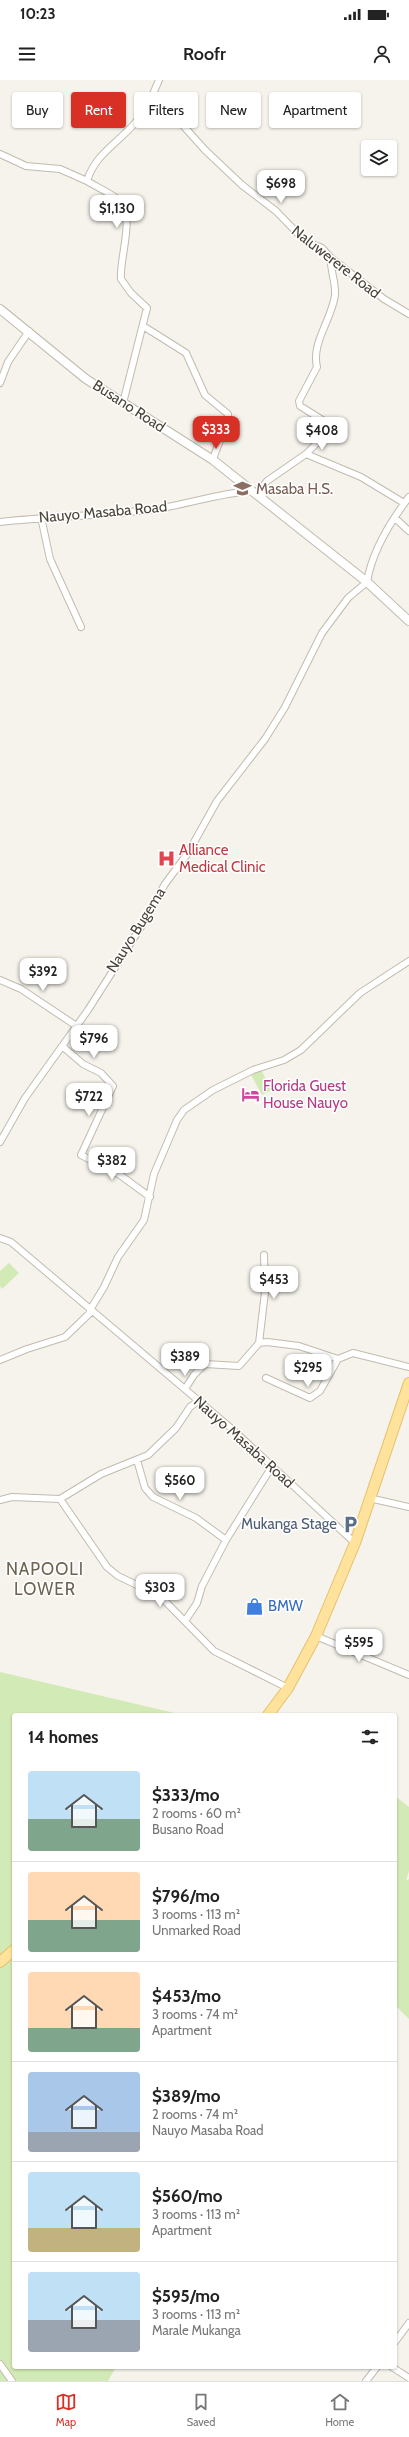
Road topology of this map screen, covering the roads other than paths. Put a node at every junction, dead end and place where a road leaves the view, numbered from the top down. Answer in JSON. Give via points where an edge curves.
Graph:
{"nodes":[{"id":1,"x":159,"y":80,"type":"edge"},
{"id":2,"x":154,"y":92,"type":"edge"},
{"id":3,"x":134,"y":124,"type":"edge"},
{"id":4,"x":185,"y":128,"type":"edge"},
{"id":5,"x":0,"y":154,"type":"edge"},
{"id":6,"x":87,"y":181,"type":"junction"},
{"id":7,"x":331,"y":258,"type":"junction"},
{"id":8,"x":0,"y":309,"type":"edge"},
{"id":9,"x":409,"y":314,"type":"edge"},
{"id":10,"x":143,"y":326,"type":"junction"},
{"id":11,"x":29,"y":331,"type":"junction"},
{"id":12,"x":0,"y":383,"type":"edge"},
{"id":13,"x":123,"y":403,"type":"junction"},
{"id":14,"x":306,"y":454,"type":"junction"},
{"id":15,"x":213,"y":460,"type":"junction"},
{"id":16,"x":252,"y":491,"type":"junction"},
{"id":17,"x":409,"y":496,"type":"edge"},
{"id":18,"x":263,"y":499,"type":"junction"},
{"id":19,"x":404,"y":504,"type":"junction"},
{"id":20,"x":41,"y":517,"type":"junction"},
{"id":21,"x":395,"y":518,"type":"junction"},
{"id":22,"x":0,"y":522,"type":"edge"},
{"id":23,"x":409,"y":531,"type":"edge"},
{"id":24,"x":367,"y":582,"type":"junction"},
{"id":25,"x":409,"y":621,"type":"edge"},
{"id":26,"x":81,"y":627,"type":"dead end"},
{"id":27,"x":409,"y":961,"type":"edge"},
{"id":28,"x":0,"y":980,"type":"edge"},
{"id":29,"x":75,"y":1025,"type":"junction"},
{"id":30,"x":62,"y":1046,"type":"junction"},
{"id":31,"x":0,"y":1142,"type":"edge"},
{"id":32,"x":150,"y":1197,"type":"junction"},
{"id":33,"x":0,"y":1238,"type":"edge"},
{"id":34,"x":264,"y":1255,"type":"dead end"},
{"id":35,"x":91,"y":1310,"type":"junction"},
{"id":36,"x":259,"y":1343,"type":"junction"},
{"id":37,"x":338,"y":1358,"type":"junction"},
{"id":38,"x":0,"y":1360,"type":"edge"},
{"id":39,"x":409,"y":1367,"type":"edge"},
{"id":40,"x":266,"y":1378,"type":"dead end"},
{"id":41,"x":409,"y":1383,"type":"edge"},
{"id":42,"x":185,"y":1389,"type":"junction"},
{"id":43,"x":198,"y":1400,"type":"junction"},
{"id":44,"x":137,"y":1460,"type":"junction"},
{"id":45,"x":271,"y":1468,"type":"junction"},
{"id":46,"x":369,"y":1498,"type":"junction"},
{"id":47,"x":60,"y":1499,"type":"junction"},
{"id":48,"x":0,"y":1500,"type":"edge"},
{"id":49,"x":409,"y":1507,"type":"edge"},
{"id":50,"x":226,"y":1540,"type":"junction"},
{"id":51,"x":355,"y":1543,"type":"junction"},
{"id":52,"x":186,"y":1621,"type":"junction"},
{"id":53,"x":316,"y":1636,"type":"junction"},
{"id":54,"x":409,"y":1675,"type":"edge"},
{"id":55,"x":288,"y":1688,"type":"junction"},
{"id":56,"x":269,"y":1713,"type":"edge"},
{"id":57,"x":12,"y":1952,"type":"edge"},
{"id":58,"x":0,"y":1962,"type":"edge"},
{"id":59,"x":409,"y":2323,"type":"edge"},
{"id":60,"x":397,"y":2339,"type":"edge"},
{"id":61,"x":0,"y":2364,"type":"edge"},
{"id":62,"x":375,"y":2369,"type":"edge"},
{"id":63,"x":395,"y":2369,"type":"edge"},
{"id":64,"x":409,"y":2378,"type":"edge"},
{"id":65,"x":12,"y":2381,"type":"edge"},
{"id":66,"x":366,"y":2381,"type":"edge"}],
"edges":[{"from":1,"to":2,"type":"street"},
{"from":3,"to":6,"type":"street","via":[[100,155]]},
{"from":4,"to":7,"type":"street","name":"Naluwerere Road","via":[[242,185],[276,211],[305,241],[322,248]]},
{"from":5,"to":6,"type":"street","via":[[26,166],[60,169]]},
{"from":6,"to":10,"type":"street","via":[[119,201],[124,209],[126,232],[121,279],[147,308]]},
{"from":7,"to":9,"type":"street","name":"Naluwerere Road","via":[[384,299]]},
{"from":7,"to":14,"type":"street","via":[[335,296],[318,345],[315,358],[317,367],[299,401],[300,406],[324,421],[326,433]]},
{"from":8,"to":11,"type":"street","name":"Busano Road"},
{"from":10,"to":13,"type":"street"},
{"from":10,"to":15,"type":"street","via":[[186,353],[206,395],[228,414],[229,419]]},
{"from":11,"to":12,"type":"street","via":[[8,362]]},
{"from":11,"to":13,"type":"street","name":"Busano Road","via":[[86,379]]},
{"from":13,"to":15,"type":"street","name":"Busano Road"},
{"from":14,"to":18,"type":"street","via":[[267,481],[263,486]]},
{"from":14,"to":19,"type":"street","via":[[361,477]]},
{"from":15,"to":16,"type":"street","name":"Busano Road"},
{"from":16,"to":18,"type":"street","name":"Busano Road"},
{"from":16,"to":20,"type":"street","name":"Nauyo Masaba Road","via":[[224,493],[164,507],[128,512]]},
{"from":17,"to":19,"type":"street"},
{"from":18,"to":24,"type":"street","name":"Busano Road"},
{"from":19,"to":21,"type":"street"},
{"from":20,"to":22,"type":"street","name":"Nauyo Masaba Road"},
{"from":20,"to":26,"type":"street","via":[[50,559]]},
{"from":21,"to":23,"type":"street"},
{"from":21,"to":24,"type":"street","via":[[369,565]]},
{"from":24,"to":25,"type":"street","name":"Busano Road"},
{"from":24,"to":29,"type":"street","name":"Nauyo Bugema","via":[[348,598],[322,632],[285,707],[265,739],[217,801],[188,853],[165,884],[88,1010]]},
{"from":27,"to":32,"type":"street","via":[[360,993],[301,1050],[284,1060],[253,1070],[213,1090],[184,1110],[177,1120],[154,1174]]},
{"from":28,"to":29,"type":"street","via":[[21,989]]},
{"from":29,"to":30,"type":"street","name":"Nauyo Bugema"},
{"from":30,"to":31,"type":"street","name":"Nauyo Bugema","via":[[24,1098]]},
{"from":30,"to":32,"type":"street","via":[[83,1064],[101,1073],[113,1086],[81,1154],[120,1175]]},
{"from":32,"to":35,"type":"street","via":[[144,1220],[118,1257]]},
{"from":33,"to":35,"type":"street","name":"Nauyo Masaba Road","via":[[11,1242]]},
{"from":34,"to":36,"type":"street","via":[[265,1292]]},
{"from":35,"to":38,"type":"street","via":[[65,1337]]},
{"from":35,"to":42,"type":"street","name":"Nauyo Masaba Road"},
{"from":36,"to":37,"type":"street","via":[[288,1344]]},
{"from":36,"to":42,"type":"street","via":[[238,1366],[205,1364]]},
{"from":37,"to":39,"type":"street","via":[[353,1353]]},
{"from":37,"to":40,"type":"street","via":[[320,1391],[310,1398]]},
{"from":41,"to":46,"type":"main road"},
{"from":42,"to":43,"type":"street","name":"Nauyo Masaba Road"},
{"from":43,"to":44,"type":"street","via":[[166,1439],[148,1455]]},
{"from":43,"to":45,"type":"street","name":"Nauyo Masaba Road"},
{"from":44,"to":47,"type":"street","via":[[101,1474]]},
{"from":44,"to":50,"type":"street","via":[[145,1488],[153,1497],[196,1518]]},
{"from":45,"to":50,"type":"street"},
{"from":45,"to":51,"type":"street","name":"Nauyo Masaba Road"},
{"from":46,"to":49,"type":"street"},
{"from":46,"to":51,"type":"main road"},
{"from":47,"to":48,"type":"street","via":[[18,1497]]},
{"from":47,"to":52,"type":"street","via":[[107,1567],[118,1576],[160,1596]]},
{"from":50,"to":52,"type":"street"},
{"from":51,"to":53,"type":"main road"},
{"from":52,"to":55,"type":"street","via":[[214,1651]]},
{"from":53,"to":54,"type":"street"},
{"from":53,"to":55,"type":"main road"},
{"from":55,"to":56,"type":"main road"},
{"from":57,"to":58,"type":"main road"},
{"from":59,"to":60,"type":"street"},
{"from":61,"to":65,"type":"street"},
{"from":62,"to":66,"type":"street"},
{"from":63,"to":64,"type":"street"}]}
